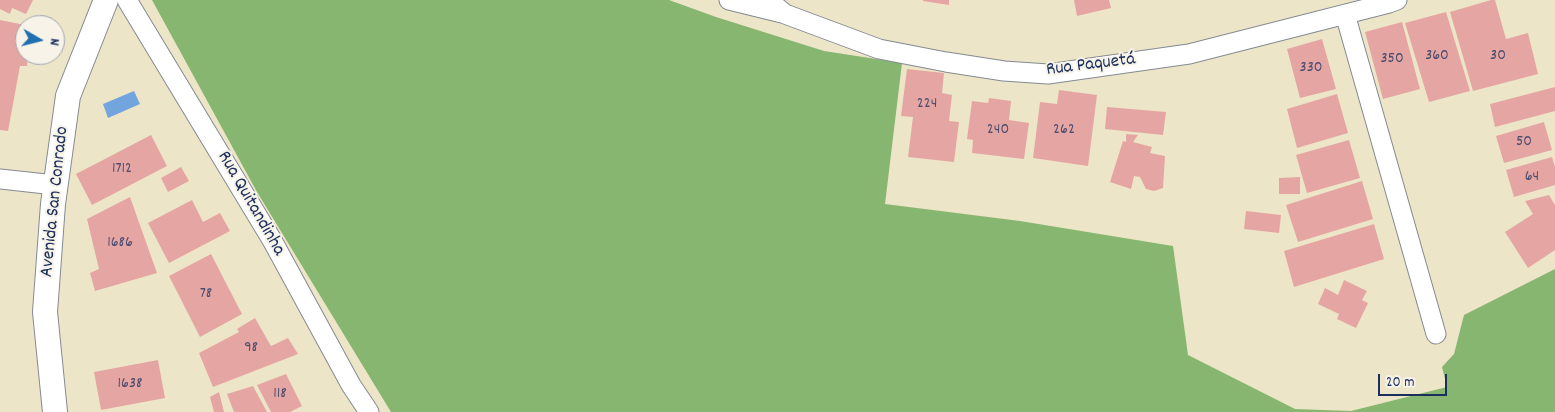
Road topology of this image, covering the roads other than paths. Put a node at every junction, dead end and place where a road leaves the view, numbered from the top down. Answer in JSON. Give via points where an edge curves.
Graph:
{"nodes":[{"id":1,"x":106,"y":0,"type":"edge"},
{"id":2,"x":127,"y":0,"type":"edge"},
{"id":3,"x":730,"y":0,"type":"edge"},
{"id":4,"x":768,"y":0,"type":"edge"},
{"id":5,"x":1397,"y":0,"type":"edge"},
{"id":6,"x":786,"y":14,"type":"junction"},
{"id":7,"x":1346,"y":14,"type":"junction"},
{"id":8,"x":0,"y":179,"type":"edge"},
{"id":9,"x":55,"y":186,"type":"junction"},
{"id":10,"x":1436,"y":334,"type":"dead end"},
{"id":11,"x":55,"y":412,"type":"edge"},
{"id":12,"x":368,"y":412,"type":"edge"}],
"edges":[{"from":1,"to":9,"type":"street","name":"Avenida San Conrado","via":[[68,96]]},
{"from":2,"to":12,"type":"street","name":"Rua Quitandinha","via":[[272,240]]},
{"from":3,"to":6,"type":"street","name":"Rua Paquetá"},
{"from":4,"to":6,"type":"street","name":"Rua Paquetá"},
{"from":5,"to":7,"type":"street","name":"Rua Paquetá"},
{"from":6,"to":7,"type":"street","name":"Rua Paquetá","via":[[879,49],[1004,71],[1048,74],[1189,54]]},
{"from":7,"to":10,"type":"street"},
{"from":8,"to":9,"type":"street"},
{"from":9,"to":11,"type":"street","name":"Avenida San Conrado","via":[[45,312]]}]}
